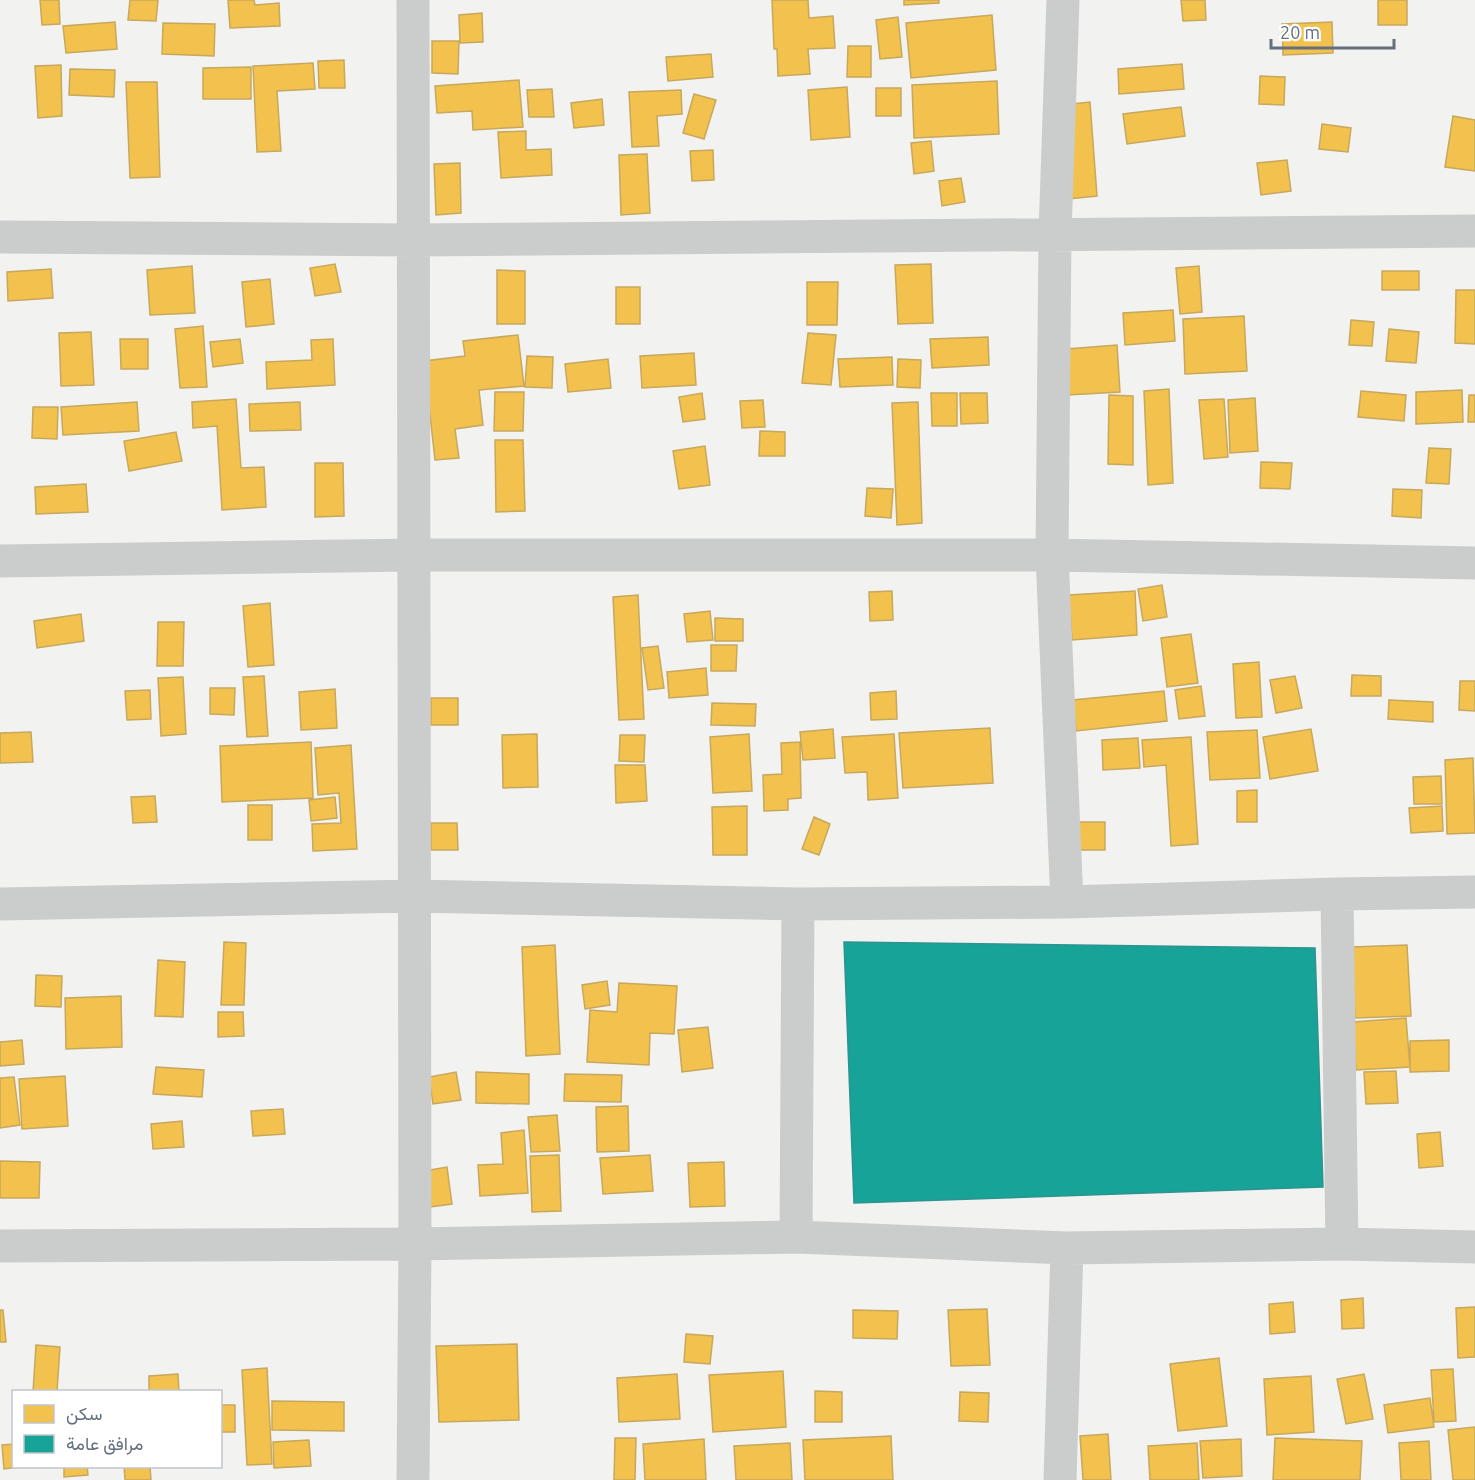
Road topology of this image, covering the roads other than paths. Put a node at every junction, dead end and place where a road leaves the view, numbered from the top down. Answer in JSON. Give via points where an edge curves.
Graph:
{"nodes":[{"id":1,"x":413,"y":0,"type":"edge"},
{"id":2,"x":1063,"y":0,"type":"edge"},
{"id":3,"x":1475,"y":231,"type":"edge"},
{"id":4,"x":1055,"y":234,"type":"junction"},
{"id":5,"x":0,"y":237,"type":"edge"},
{"id":6,"x":414,"y":240,"type":"junction"},
{"id":7,"x":414,"y":555,"type":"junction"},
{"id":8,"x":1052,"y":555,"type":"junction"},
{"id":9,"x":0,"y":561,"type":"edge"},
{"id":10,"x":1475,"y":563,"type":"edge"},
{"id":11,"x":1475,"y":892,"type":"edge"},
{"id":12,"x":1337,"y":894,"type":"junction"},
{"id":13,"x":415,"y":896,"type":"junction"},
{"id":14,"x":1067,"y":902,"type":"junction"},
{"id":15,"x":0,"y":904,"type":"edge"},
{"id":16,"x":798,"y":904,"type":"junction"},
{"id":17,"x":796,"y":1236,"type":"junction"},
{"id":18,"x":415,"y":1244,"type":"junction"},
{"id":19,"x":1342,"y":1244,"type":"junction"},
{"id":20,"x":0,"y":1246,"type":"edge"},
{"id":21,"x":1475,"y":1247,"type":"edge"},
{"id":22,"x":1067,"y":1248,"type":"junction"},
{"id":23,"x":413,"y":1480,"type":"edge"},
{"id":24,"x":1060,"y":1480,"type":"edge"}],
"edges":[{"from":1,"to":6,"type":"street"},
{"from":2,"to":4,"type":"street"},
{"from":3,"to":4,"type":"street"},
{"from":4,"to":6,"type":"street"},
{"from":4,"to":8,"type":"street"},
{"from":5,"to":6,"type":"street"},
{"from":6,"to":7,"type":"street"},
{"from":7,"to":8,"type":"street"},
{"from":7,"to":9,"type":"street"},
{"from":7,"to":13,"type":"street"},
{"from":8,"to":10,"type":"street"},
{"from":8,"to":14,"type":"street"},
{"from":11,"to":12,"type":"street"},
{"from":12,"to":14,"type":"street"},
{"from":12,"to":19,"type":"street"},
{"from":13,"to":15,"type":"street"},
{"from":13,"to":16,"type":"street"},
{"from":13,"to":18,"type":"street"},
{"from":14,"to":16,"type":"street"},
{"from":16,"to":17,"type":"street"},
{"from":17,"to":18,"type":"street"},
{"from":17,"to":22,"type":"street"},
{"from":18,"to":20,"type":"street"},
{"from":18,"to":23,"type":"street"},
{"from":19,"to":21,"type":"street"},
{"from":19,"to":22,"type":"street"},
{"from":22,"to":24,"type":"street"}]}
